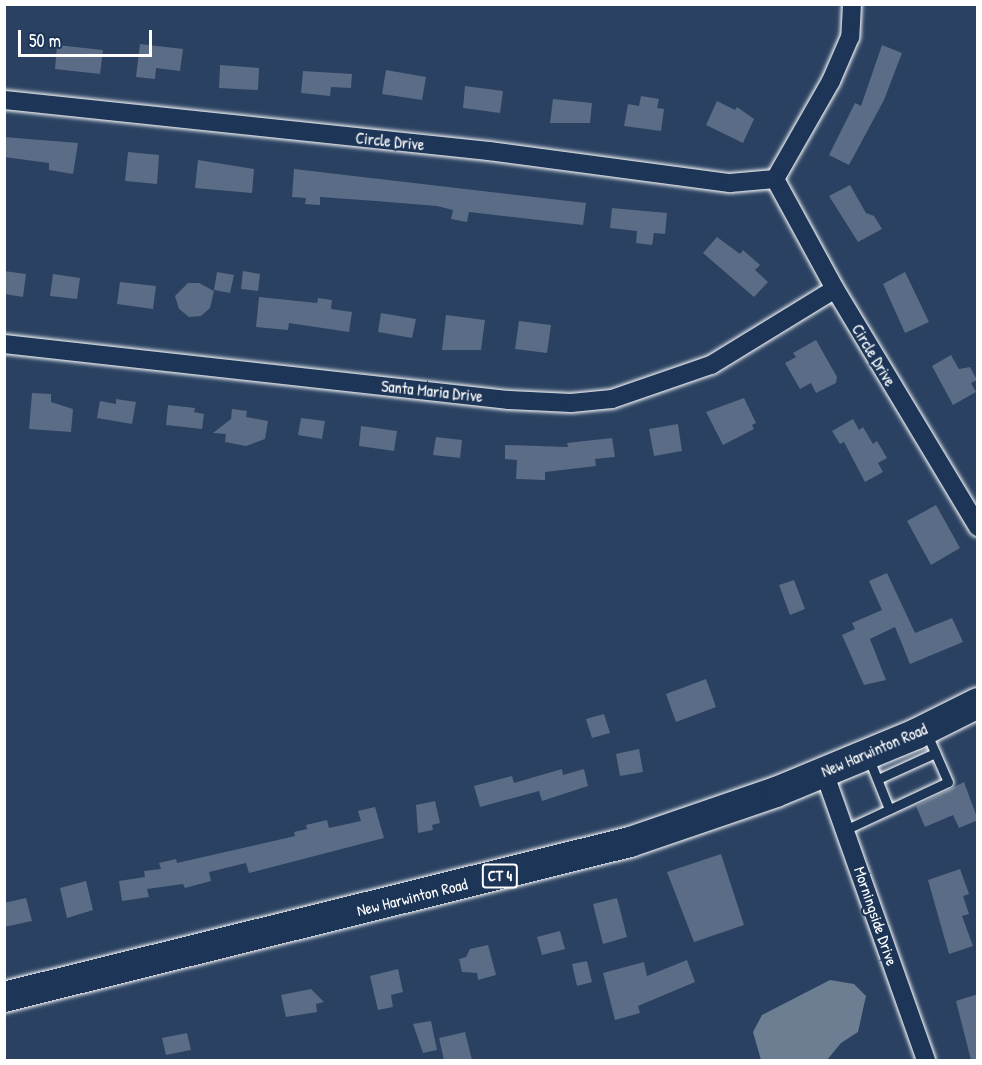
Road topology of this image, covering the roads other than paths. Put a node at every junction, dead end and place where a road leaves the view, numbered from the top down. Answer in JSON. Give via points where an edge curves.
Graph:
{"nodes":[{"id":1,"x":852,"y":4,"type":"edge"},
{"id":2,"x":4,"y":100,"type":"edge"},
{"id":3,"x":775,"y":179,"type":"junction"},
{"id":4,"x":835,"y":289,"type":"junction"},
{"id":5,"x":4,"y":344,"type":"edge"},
{"id":6,"x":978,"y":527,"type":"edge"},
{"id":7,"x":978,"y":703,"type":"edge"},
{"id":8,"x":930,"y":741,"type":"junction"},
{"id":9,"x":872,"y":766,"type":"junction"},
{"id":10,"x":824,"y":772,"type":"junction"},
{"id":11,"x":889,"y":809,"type":"junction"},
{"id":12,"x":847,"y":829,"type":"junction"},
{"id":13,"x":4,"y":997,"type":"edge"},
{"id":14,"x":926,"y":1060,"type":"edge"}],
"edges":[{"from":1,"to":3,"type":"street","via":[[850,37],[831,81]]},
{"from":2,"to":3,"type":"street","name":"Circle Drive","via":[[489,151],[730,183]]},
{"from":3,"to":4,"type":"street","name":"Circle Drive"},
{"from":4,"to":5,"type":"street","name":"Santa Maria Drive","via":[[711,365],[612,399],[571,403],[509,400]]},
{"from":4,"to":6,"type":"street","name":"Circle Drive"},
{"from":7,"to":8,"type":"main road","name":"New Harwinton Road","number":"CT 4"},
{"from":8,"to":9,"type":"main road","name":"New Harwinton Road","number":"CT 4"},
{"from":8,"to":11,"type":"lane","via":[[948,782]]},
{"from":9,"to":10,"type":"main road","name":"New Harwinton Road","number":"CT 4"},
{"from":9,"to":11,"type":"lane"},
{"from":10,"to":12,"type":"street","name":"Morningside Drive"},
{"from":10,"to":13,"type":"main road","name":"New Harwinton Road","number":"CT 4","via":[[630,842]]},
{"from":11,"to":12,"type":"lane"},
{"from":12,"to":14,"type":"street","name":"Morningside Drive"}]}
